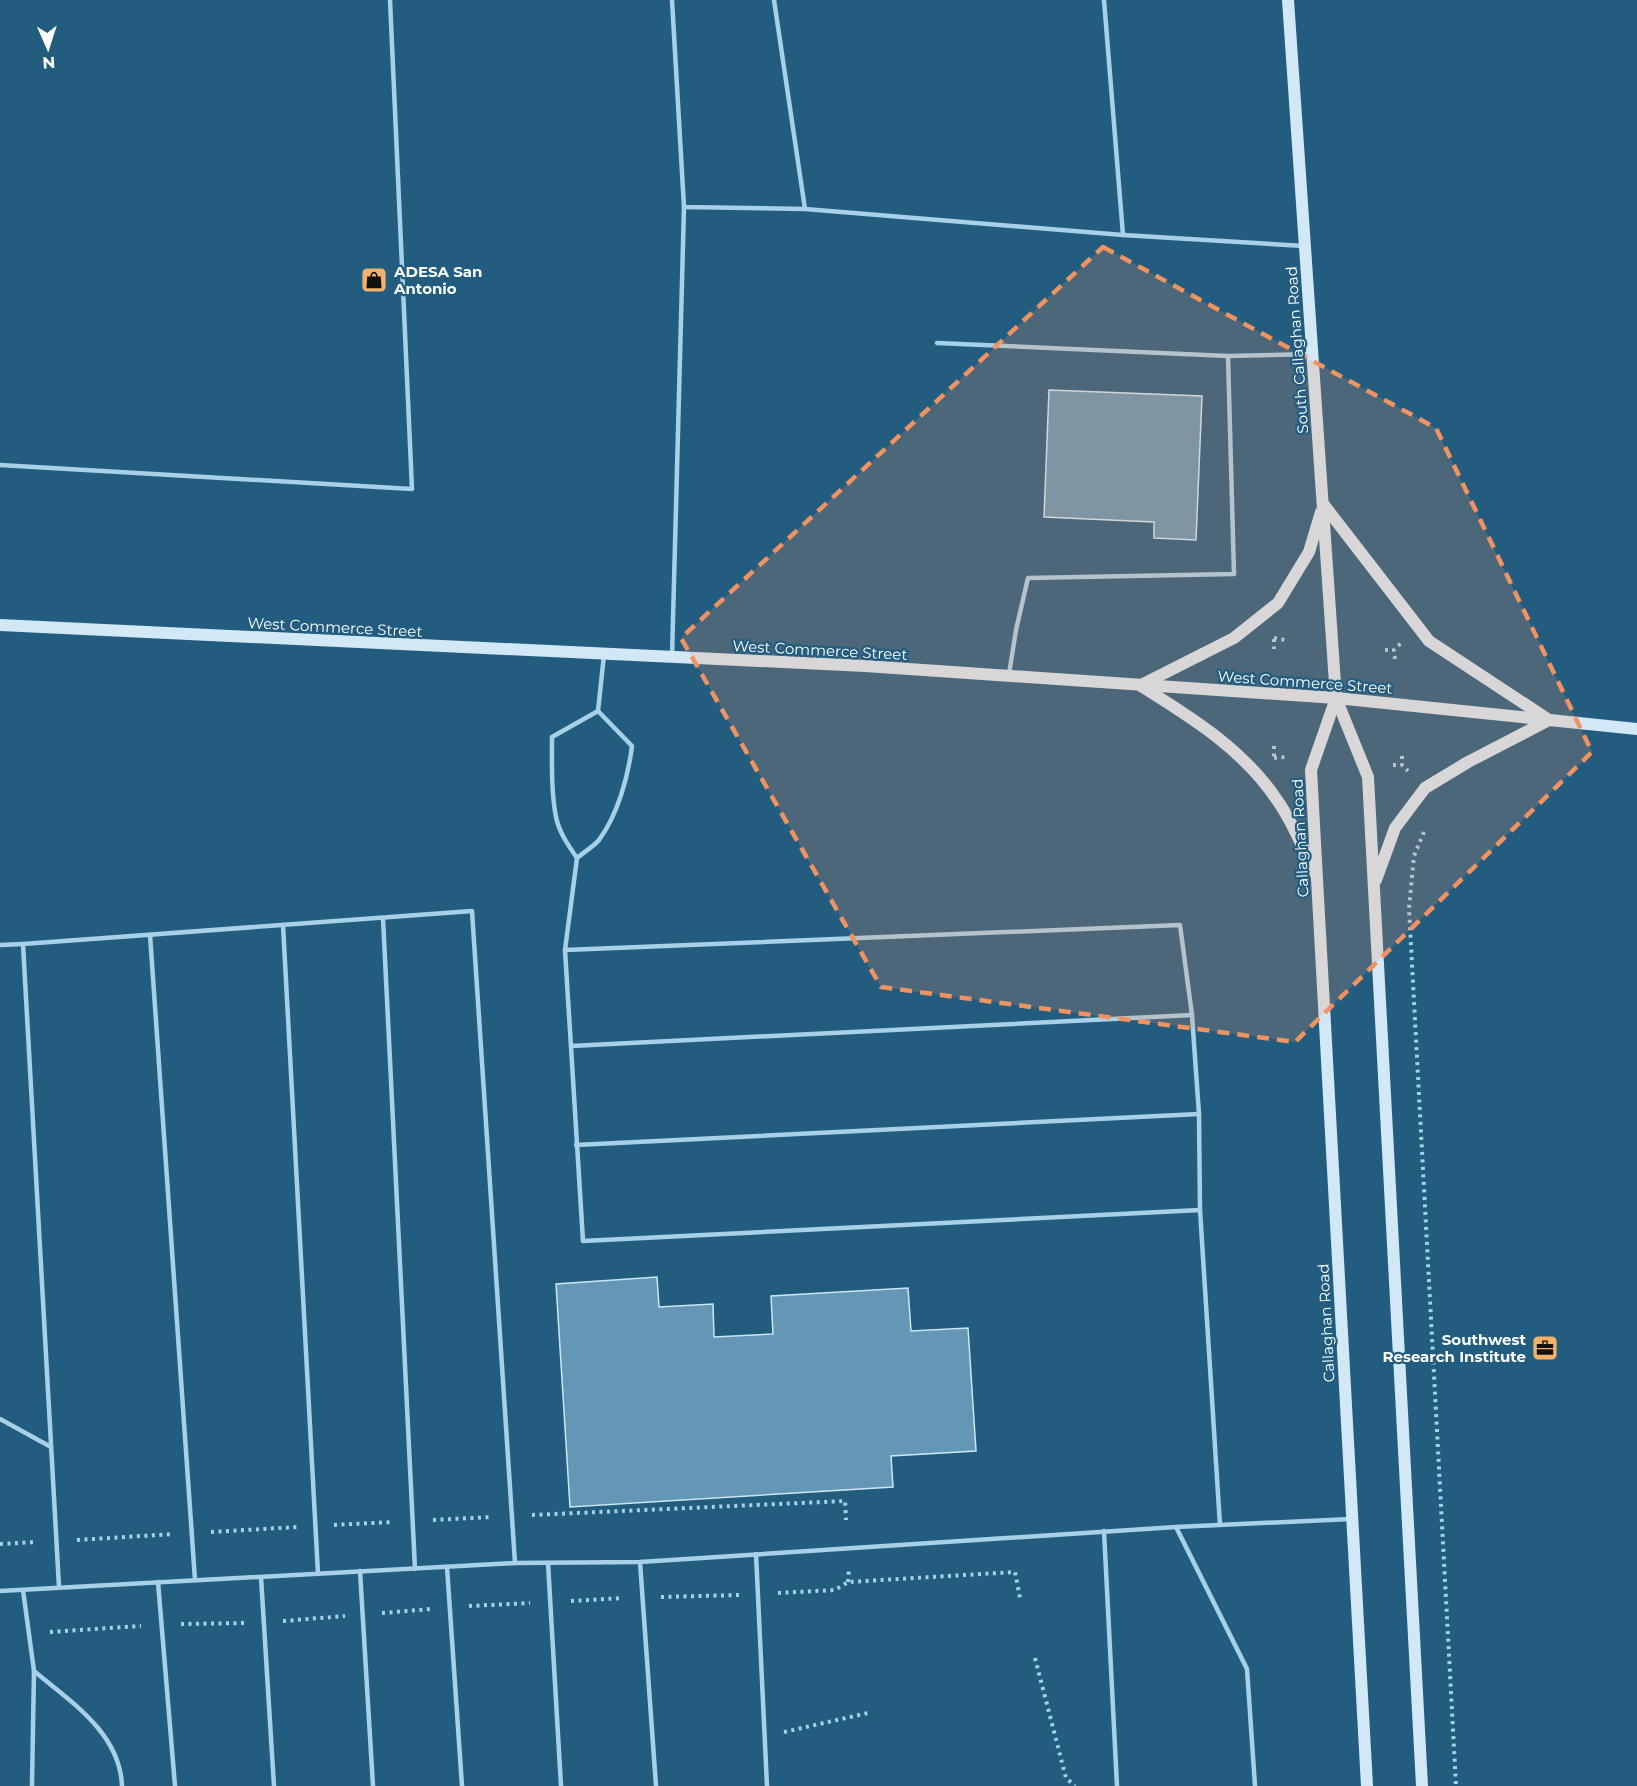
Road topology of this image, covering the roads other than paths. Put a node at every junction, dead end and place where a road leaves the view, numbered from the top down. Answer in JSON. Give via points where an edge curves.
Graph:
{"nodes":[{"id":1,"x":390,"y":0,"type":"edge"},
{"id":2,"x":672,"y":0,"type":"edge"},
{"id":3,"x":774,"y":0,"type":"edge"},
{"id":4,"x":1104,"y":0,"type":"edge"},
{"id":5,"x":1288,"y":0,"type":"edge"},
{"id":6,"x":684,"y":207,"type":"junction"},
{"id":7,"x":805,"y":209,"type":"junction"},
{"id":8,"x":1123,"y":235,"type":"junction"},
{"id":9,"x":1305,"y":246,"type":"junction"},
{"id":10,"x":937,"y":343,"type":"dead end"},
{"id":11,"x":1312,"y":354,"type":"junction"},
{"id":12,"x":1228,"y":356,"type":"junction"},
{"id":13,"x":0,"y":465,"type":"edge"},
{"id":14,"x":1323,"y":504,"type":"junction"},
{"id":15,"x":0,"y":624,"type":"edge"},
{"id":16,"x":604,"y":655,"type":"junction"},
{"id":17,"x":672,"y":657,"type":"junction"},
{"id":18,"x":1009,"y":676,"type":"junction"},
{"id":19,"x":1140,"y":686,"type":"junction"},
{"id":20,"x":1336,"y":698,"type":"junction"},
{"id":21,"x":598,"y":711,"type":"junction"},
{"id":22,"x":1549,"y":720,"type":"junction"},
{"id":23,"x":1637,"y":729,"type":"edge"},
{"id":24,"x":577,"y":858,"type":"junction"},
{"id":25,"x":1317,"y":877,"type":"junction"},
{"id":26,"x":1374,"y":887,"type":"junction"},
{"id":27,"x":383,"y":918,"type":"junction"},
{"id":28,"x":283,"y":925,"type":"junction"},
{"id":29,"x":150,"y":935,"type":"junction"},
{"id":30,"x":23,"y":944,"type":"junction"},
{"id":31,"x":0,"y":945,"type":"edge"},
{"id":32,"x":565,"y":950,"type":"junction"},
{"id":33,"x":1192,"y":1015,"type":"junction"},
{"id":34,"x":571,"y":1046,"type":"junction"},
{"id":35,"x":1199,"y":1114,"type":"junction"},
{"id":36,"x":576,"y":1145,"type":"junction"},
{"id":37,"x":1200,"y":1210,"type":"junction"},
{"id":38,"x":0,"y":1419,"type":"edge"},
{"id":39,"x":51,"y":1447,"type":"junction"},
{"id":40,"x":1352,"y":1520,"type":"junction"},
{"id":41,"x":1220,"y":1525,"type":"junction"},
{"id":42,"x":1176,"y":1527,"type":"junction"},
{"id":43,"x":1104,"y":1531,"type":"junction"},
{"id":44,"x":756,"y":1554,"type":"junction"},
{"id":45,"x":640,"y":1562,"type":"junction"},
{"id":46,"x":515,"y":1563,"type":"junction"},
{"id":47,"x":548,"y":1563,"type":"junction"},
{"id":48,"x":447,"y":1567,"type":"junction"},
{"id":49,"x":415,"y":1569,"type":"junction"},
{"id":50,"x":360,"y":1571,"type":"junction"},
{"id":51,"x":318,"y":1574,"type":"junction"},
{"id":52,"x":261,"y":1577,"type":"junction"},
{"id":53,"x":195,"y":1580,"type":"junction"},
{"id":54,"x":158,"y":1582,"type":"junction"},
{"id":55,"x":59,"y":1587,"type":"junction"},
{"id":56,"x":23,"y":1590,"type":"junction"},
{"id":57,"x":0,"y":1591,"type":"edge"},
{"id":58,"x":34,"y":1671,"type":"junction"},
{"id":59,"x":33,"y":1786,"type":"edge"},
{"id":60,"x":122,"y":1786,"type":"edge"},
{"id":61,"x":175,"y":1786,"type":"edge"},
{"id":62,"x":274,"y":1786,"type":"edge"},
{"id":63,"x":373,"y":1786,"type":"edge"},
{"id":64,"x":462,"y":1786,"type":"edge"},
{"id":65,"x":561,"y":1786,"type":"edge"},
{"id":66,"x":656,"y":1786,"type":"edge"},
{"id":67,"x":767,"y":1786,"type":"edge"},
{"id":68,"x":1117,"y":1786,"type":"edge"},
{"id":69,"x":1255,"y":1786,"type":"edge"},
{"id":70,"x":1367,"y":1786,"type":"edge"},
{"id":71,"x":1422,"y":1786,"type":"edge"}],
"edges":[{"from":1,"to":13,"type":"lane","via":[[412,489]]},
{"from":2,"to":6,"type":"lane"},
{"from":3,"to":7,"type":"lane"},
{"from":4,"to":8,"type":"lane"},
{"from":5,"to":9,"type":"main road","name":"South Callaghan Road"},
{"from":6,"to":7,"type":"lane"},
{"from":6,"to":17,"type":"lane"},
{"from":7,"to":8,"type":"lane"},
{"from":8,"to":9,"type":"lane"},
{"from":9,"to":11,"type":"main road","name":"South Callaghan Road"},
{"from":10,"to":12,"type":"lane"},
{"from":11,"to":12,"type":"lane"},
{"from":11,"to":14,"type":"main road","name":"South Callaghan Road"},
{"from":12,"to":18,"type":"lane","via":[[1233,574],[1028,578]]},
{"from":14,"to":19,"type":"main road","via":[[1309,552],[1278,603],[1234,638]]},
{"from":14,"to":20,"type":"main road","name":"South Callaghan Road"},
{"from":14,"to":22,"type":"main road","via":[[1429,641]]},
{"from":15,"to":16,"type":"main road","name":"West Commerce Street"},
{"from":16,"to":17,"type":"main road","name":"West Commerce Street"},
{"from":16,"to":21,"type":"lane"},
{"from":17,"to":18,"type":"main road","name":"West Commerce Street"},
{"from":18,"to":19,"type":"main road","name":"West Commerce Street"},
{"from":19,"to":20,"type":"main road","name":"West Commerce Street"},
{"from":19,"to":25,"type":"main road","via":[[1205,726],[1250,765],[1278,801]]},
{"from":20,"to":22,"type":"main road","name":"West Commerce Street"},
{"from":20,"to":25,"type":"main road","name":"Callaghan Road","via":[[1311,770]]},
{"from":20,"to":26,"type":"main road","via":[[1368,777]]},
{"from":21,"to":24,"type":"lane","via":[[632,746],[609,824],[598,841]]},
{"from":21,"to":24,"type":"lane","via":[[552,737],[556,817]]},
{"from":22,"to":23,"type":"main road","name":"West Commerce Street"},
{"from":22,"to":26,"type":"main road","via":[[1425,788],[1395,828]]},
{"from":24,"to":32,"type":"lane"},
{"from":25,"to":40,"type":"main road","name":"Callaghan Road"},
{"from":26,"to":71,"type":"main road"},
{"from":27,"to":28,"type":"lane"},
{"from":27,"to":46,"type":"lane","via":[[472,911]]},
{"from":27,"to":49,"type":"lane"},
{"from":28,"to":29,"type":"lane"},
{"from":28,"to":51,"type":"lane"},
{"from":29,"to":30,"type":"lane"},
{"from":29,"to":53,"type":"lane"},
{"from":30,"to":31,"type":"lane"},
{"from":30,"to":39,"type":"lane"},
{"from":32,"to":33,"type":"lane","via":[[1180,925]]},
{"from":32,"to":34,"type":"lane"},
{"from":33,"to":34,"type":"lane"},
{"from":33,"to":35,"type":"lane"},
{"from":34,"to":36,"type":"lane"},
{"from":35,"to":36,"type":"lane"},
{"from":35,"to":37,"type":"lane"},
{"from":36,"to":37,"type":"lane","via":[[583,1241]]},
{"from":37,"to":41,"type":"lane"},
{"from":38,"to":39,"type":"lane"},
{"from":39,"to":55,"type":"lane"},
{"from":40,"to":41,"type":"lane"},
{"from":40,"to":70,"type":"main road","name":"Callaghan Road"},
{"from":41,"to":42,"type":"lane"},
{"from":42,"to":43,"type":"lane"},
{"from":42,"to":69,"type":"lane","via":[[1247,1669]]},
{"from":43,"to":44,"type":"lane"},
{"from":43,"to":68,"type":"lane"},
{"from":44,"to":45,"type":"lane"},
{"from":44,"to":67,"type":"lane"},
{"from":45,"to":47,"type":"lane"},
{"from":45,"to":66,"type":"lane"},
{"from":46,"to":47,"type":"lane"},
{"from":46,"to":48,"type":"lane"},
{"from":47,"to":65,"type":"lane"},
{"from":48,"to":49,"type":"lane"},
{"from":48,"to":64,"type":"lane"},
{"from":49,"to":50,"type":"lane"},
{"from":50,"to":51,"type":"lane"},
{"from":50,"to":63,"type":"lane"},
{"from":51,"to":52,"type":"lane"},
{"from":52,"to":53,"type":"lane"},
{"from":52,"to":62,"type":"lane"},
{"from":53,"to":54,"type":"lane"},
{"from":54,"to":55,"type":"lane"},
{"from":54,"to":61,"type":"lane"},
{"from":55,"to":56,"type":"lane"},
{"from":56,"to":57,"type":"lane"},
{"from":56,"to":58,"type":"lane"},
{"from":58,"to":59,"type":"lane"},
{"from":58,"to":60,"type":"lane","via":[[90,1717],[115,1752]]}]}
